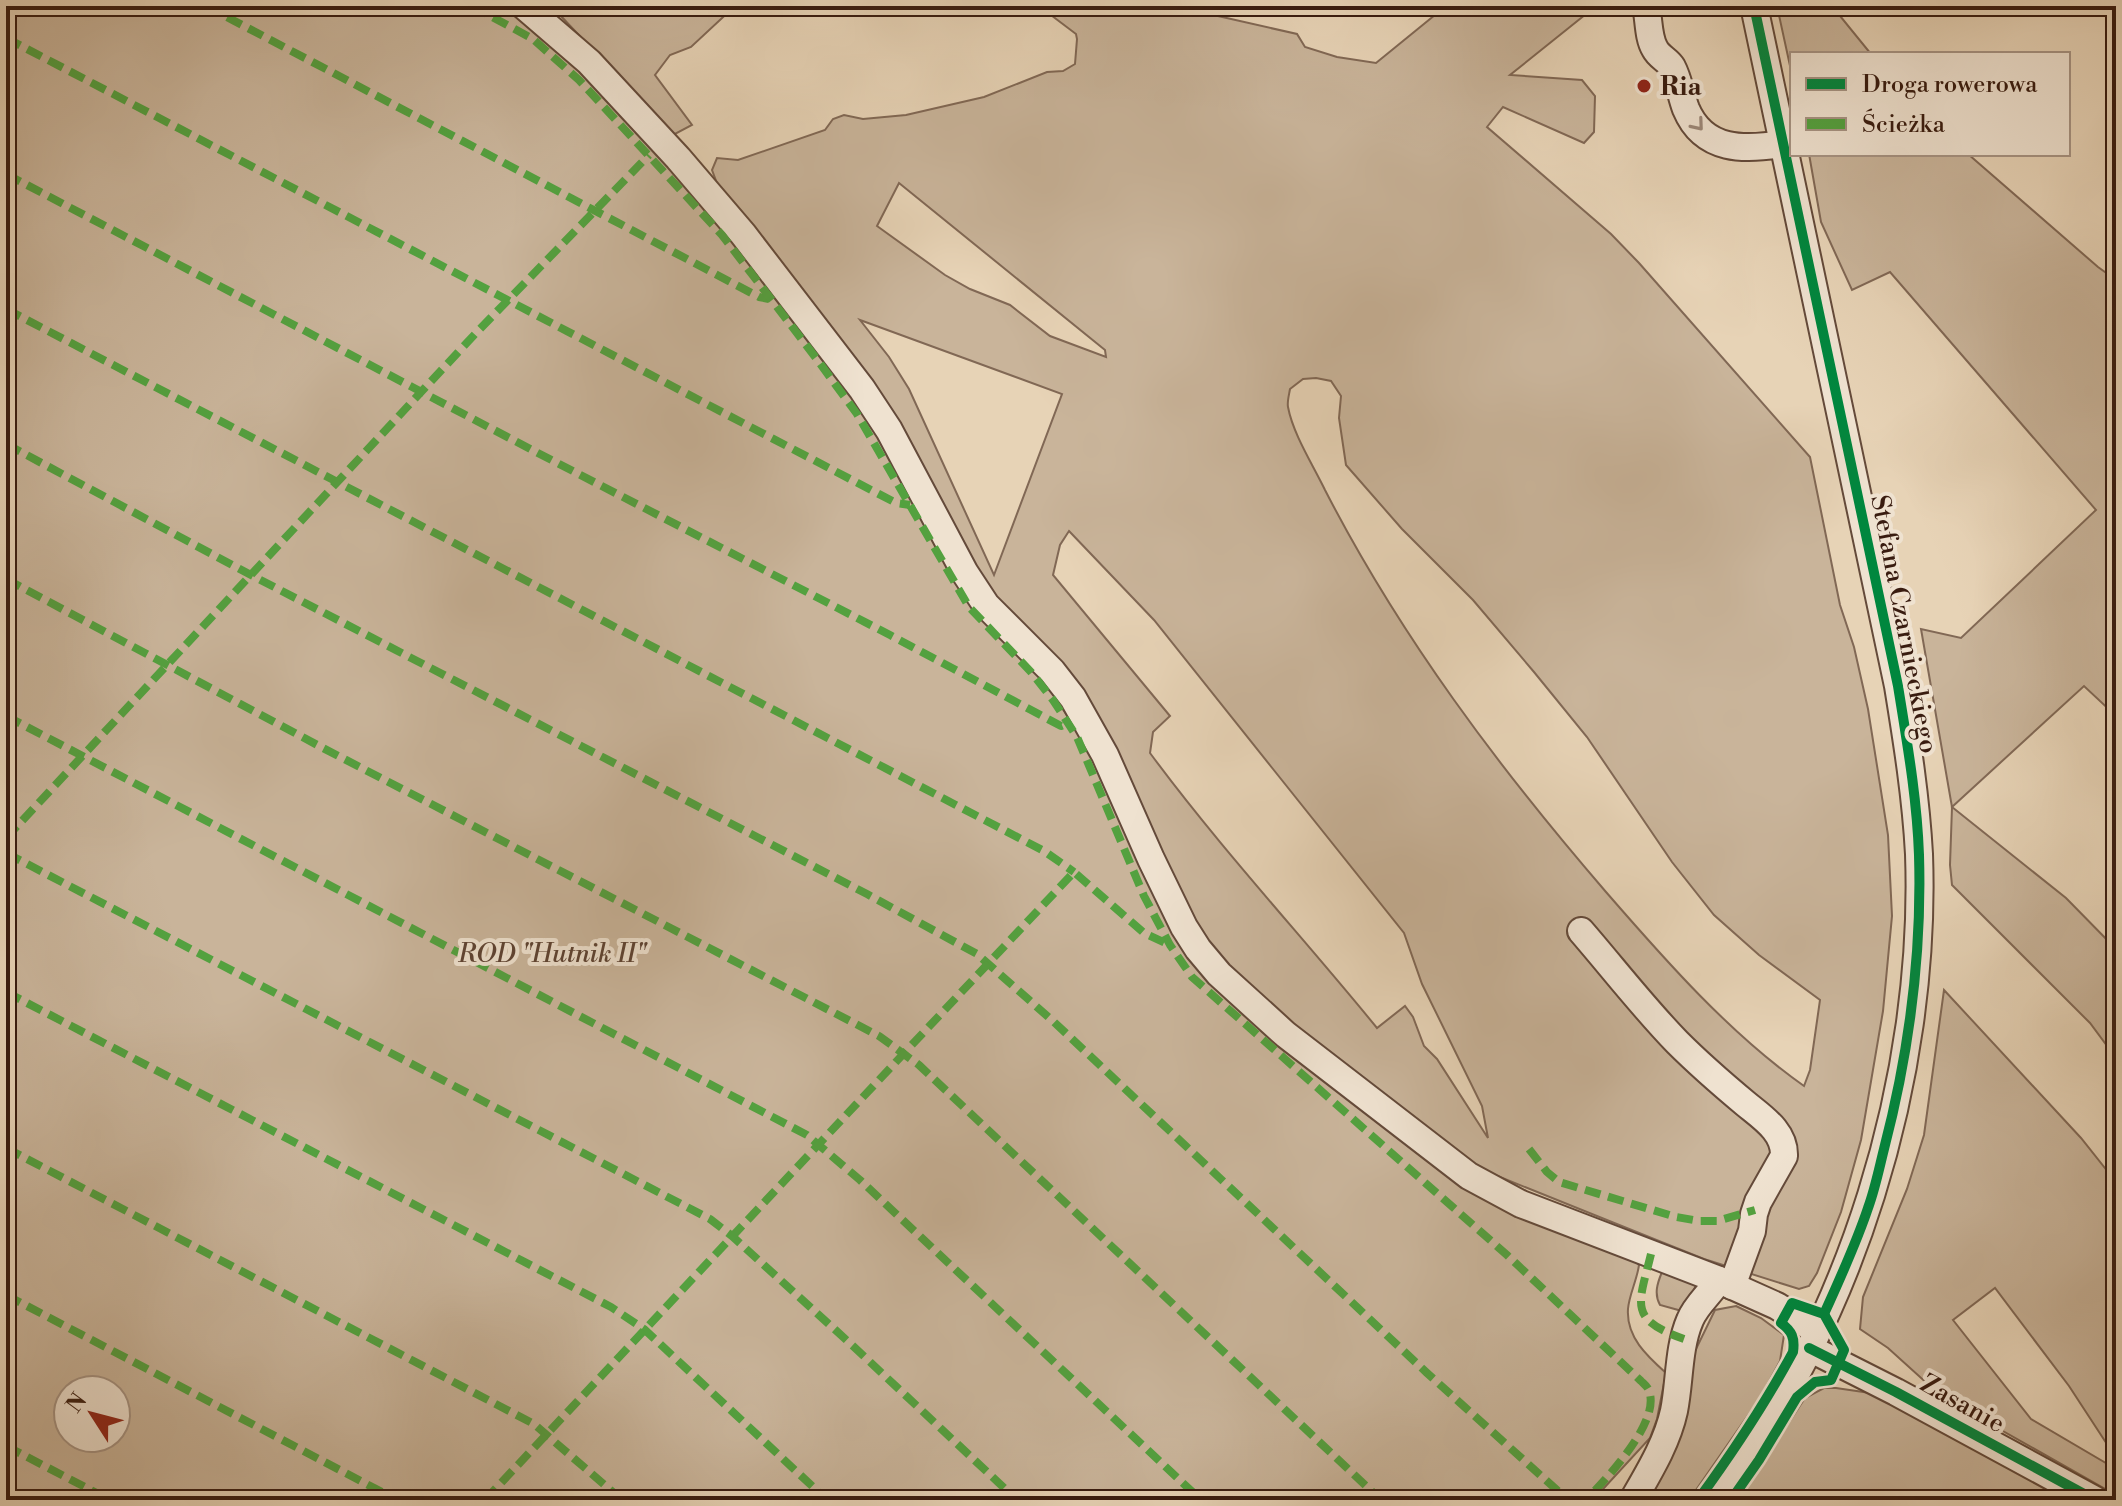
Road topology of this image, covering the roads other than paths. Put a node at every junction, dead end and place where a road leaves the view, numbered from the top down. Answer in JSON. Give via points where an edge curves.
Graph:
{"nodes":[{"id":1,"x":524,"y":6,"type":"edge"},
{"id":2,"x":1646,"y":6,"type":"edge"},
{"id":3,"x":1754,"y":6,"type":"edge"},
{"id":4,"x":1783,"y":144,"type":"junction"},
{"id":5,"x":1581,"y":931,"type":"dead end"},
{"id":6,"x":1726,"y":1283,"type":"junction"},
{"id":7,"x":1813,"y":1340,"type":"junction"},
{"id":8,"x":1633,"y":1500,"type":"edge"},
{"id":9,"x":1714,"y":1500,"type":"edge"},
{"id":10,"x":2095,"y":1500,"type":"edge"}],
"edges":[{"from":1,"to":6,"type":"street","name":"Zasanie","via":[[589,62],[678,158],[862,389],[986,605],[1073,698],[1184,927],[1219,974],[1285,1034],[1469,1176],[1521,1204]]},
{"from":2,"to":4,"type":"street","one_way":true,"via":[[1653,44],[1673,69],[1695,125],[1721,144]]},
{"from":3,"to":4,"type":"street","name":"Stefana Czarnieckiego"},
{"from":4,"to":7,"type":"street","name":"Stefana Czarnieckiego","via":[[1898,686],[1918,853],[1917,960],[1891,1122],[1869,1206]]},
{"from":5,"to":6,"type":"street","via":[[1675,1040],[1779,1135],[1784,1156],[1758,1202],[1752,1231]]},
{"from":6,"to":7,"type":"street","name":"Zasanie","via":[[1777,1306]]},
{"from":6,"to":8,"type":"street","via":[[1691,1318],[1667,1434]]},
{"from":7,"to":9,"type":"street","name":"Stefana Czarnieckiego","via":[[1773,1413]]},
{"from":7,"to":10,"type":"street","name":"Zasanie","via":[[1896,1392]]}]}
